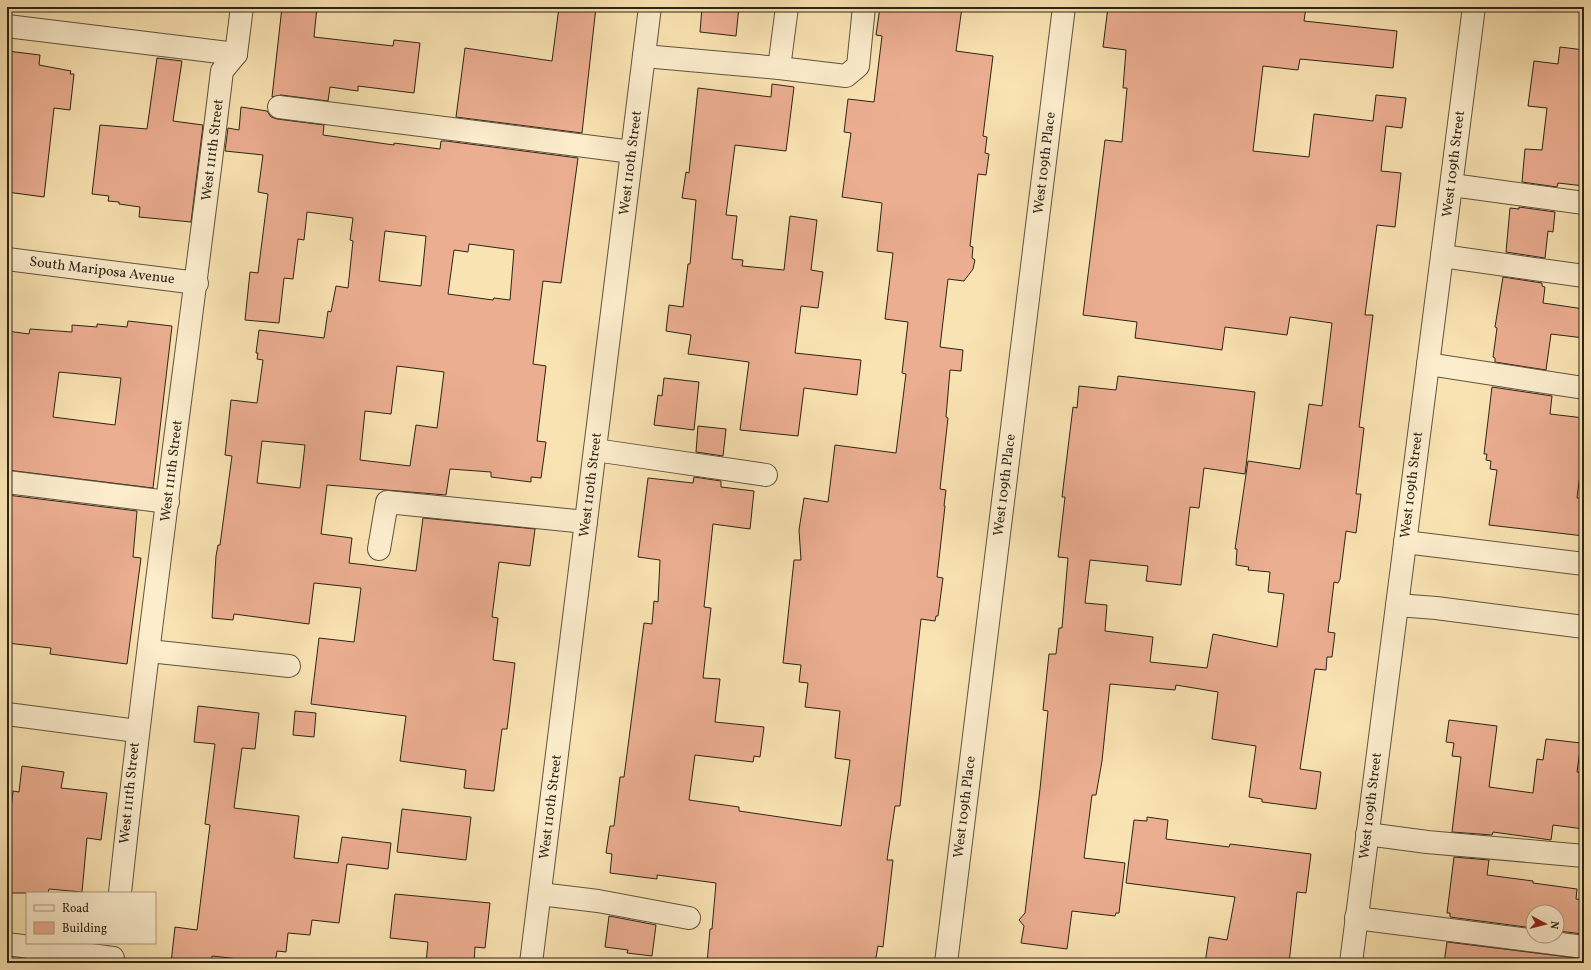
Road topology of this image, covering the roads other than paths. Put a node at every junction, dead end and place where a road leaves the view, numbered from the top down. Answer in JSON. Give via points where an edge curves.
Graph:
{"nodes":[{"id":1,"x":242,"y":7,"type":"edge"},
{"id":2,"x":650,"y":7,"type":"edge"},
{"id":3,"x":787,"y":7,"type":"edge"},
{"id":4,"x":864,"y":7,"type":"edge"},
{"id":5,"x":1064,"y":7,"type":"edge"},
{"id":6,"x":1474,"y":7,"type":"edge"},
{"id":7,"x":7,"y":26,"type":"edge"},
{"id":8,"x":236,"y":54,"type":"junction"},
{"id":9,"x":644,"y":56,"type":"junction"},
{"id":10,"x":779,"y":68,"type":"junction"},
{"id":11,"x":279,"y":107,"type":"dead end"},
{"id":12,"x":632,"y":152,"type":"junction"},
{"id":13,"x":1452,"y":185,"type":"junction"},
{"id":14,"x":1584,"y":203,"type":"edge"},
{"id":15,"x":1442,"y":256,"type":"junction"},
{"id":16,"x":7,"y":259,"type":"edge"},
{"id":17,"x":1584,"y":276,"type":"edge"},
{"id":18,"x":197,"y":283,"type":"junction"},
{"id":19,"x":1428,"y":364,"type":"junction"},
{"id":20,"x":1584,"y":388,"type":"edge"},
{"id":21,"x":595,"y":450,"type":"junction"},
{"id":22,"x":766,"y":475,"type":"dead end"},
{"id":23,"x":7,"y":482,"type":"edge"},
{"id":24,"x":168,"y":502,"type":"junction"},
{"id":25,"x":586,"y":522,"type":"junction"},
{"id":26,"x":1405,"y":542,"type":"junction"},
{"id":27,"x":379,"y":549,"type":"dead end"},
{"id":28,"x":1584,"y":564,"type":"edge"},
{"id":29,"x":1397,"y":605,"type":"junction"},
{"id":30,"x":1584,"y":627,"type":"edge"},
{"id":31,"x":149,"y":651,"type":"junction"},
{"id":32,"x":289,"y":666,"type":"dead end"},
{"id":33,"x":7,"y":714,"type":"edge"},
{"id":34,"x":137,"y":730,"type":"junction"},
{"id":35,"x":1367,"y":834,"type":"junction"},
{"id":36,"x":1584,"y":856,"type":"edge"},
{"id":37,"x":120,"y":892,"type":"edge"},
{"id":38,"x":540,"y":894,"type":"junction"},
{"id":39,"x":689,"y":918,"type":"dead end"},
{"id":40,"x":1356,"y":918,"type":"junction"},
{"id":41,"x":7,"y":944,"type":"edge"},
{"id":42,"x":1584,"y":947,"type":"edge"},
{"id":43,"x":113,"y":955,"type":"edge"},
{"id":44,"x":532,"y":963,"type":"edge"},
{"id":45,"x":946,"y":963,"type":"edge"},
{"id":46,"x":1351,"y":963,"type":"edge"}],
"edges":[{"from":1,"to":8,"type":"street"},
{"from":2,"to":9,"type":"street","name":"West 110th Street"},
{"from":3,"to":10,"type":"street"},
{"from":4,"to":10,"type":"street","via":[[858,66],[846,76]]},
{"from":5,"to":45,"type":"street","name":"West 109th Place"},
{"from":6,"to":13,"type":"street","name":"West 109th Street"},
{"from":7,"to":8,"type":"street"},
{"from":8,"to":18,"type":"street","name":"West 111th Street","via":[[222,71]]},
{"from":9,"to":10,"type":"street"},
{"from":9,"to":12,"type":"street","name":"West 110th Street"},
{"from":11,"to":12,"type":"street"},
{"from":12,"to":21,"type":"street","name":"West 110th Street"},
{"from":13,"to":14,"type":"street"},
{"from":13,"to":15,"type":"street","name":"West 109th Street"},
{"from":15,"to":17,"type":"street"},
{"from":15,"to":19,"type":"street","name":"West 109th Street"},
{"from":16,"to":18,"type":"street","name":"South Mariposa Avenue"},
{"from":18,"to":24,"type":"street","name":"West 111th Street"},
{"from":19,"to":20,"type":"street"},
{"from":19,"to":26,"type":"street","name":"West 109th Street"},
{"from":21,"to":22,"type":"street"},
{"from":21,"to":25,"type":"street","name":"West 110th Street"},
{"from":23,"to":24,"type":"street"},
{"from":24,"to":31,"type":"street","name":"West 111th Street"},
{"from":25,"to":27,"type":"street","via":[[387,502]]},
{"from":25,"to":38,"type":"street","name":"West 110th Street"},
{"from":26,"to":28,"type":"street"},
{"from":26,"to":29,"type":"street","name":"West 109th Street"},
{"from":29,"to":30,"type":"street"},
{"from":29,"to":35,"type":"street","name":"West 109th Street"},
{"from":31,"to":32,"type":"street"},
{"from":31,"to":34,"type":"street","name":"West 111th Street"},
{"from":33,"to":34,"type":"street"},
{"from":34,"to":37,"type":"street","name":"West 111th Street"},
{"from":35,"to":36,"type":"street"},
{"from":35,"to":40,"type":"street","name":"West 109th Street"},
{"from":38,"to":39,"type":"street","via":[[598,901]]},
{"from":38,"to":44,"type":"street","name":"West 110th Street"},
{"from":40,"to":42,"type":"street"},
{"from":40,"to":46,"type":"street","name":"West 109th Street"},
{"from":41,"to":43,"type":"street"}]}
